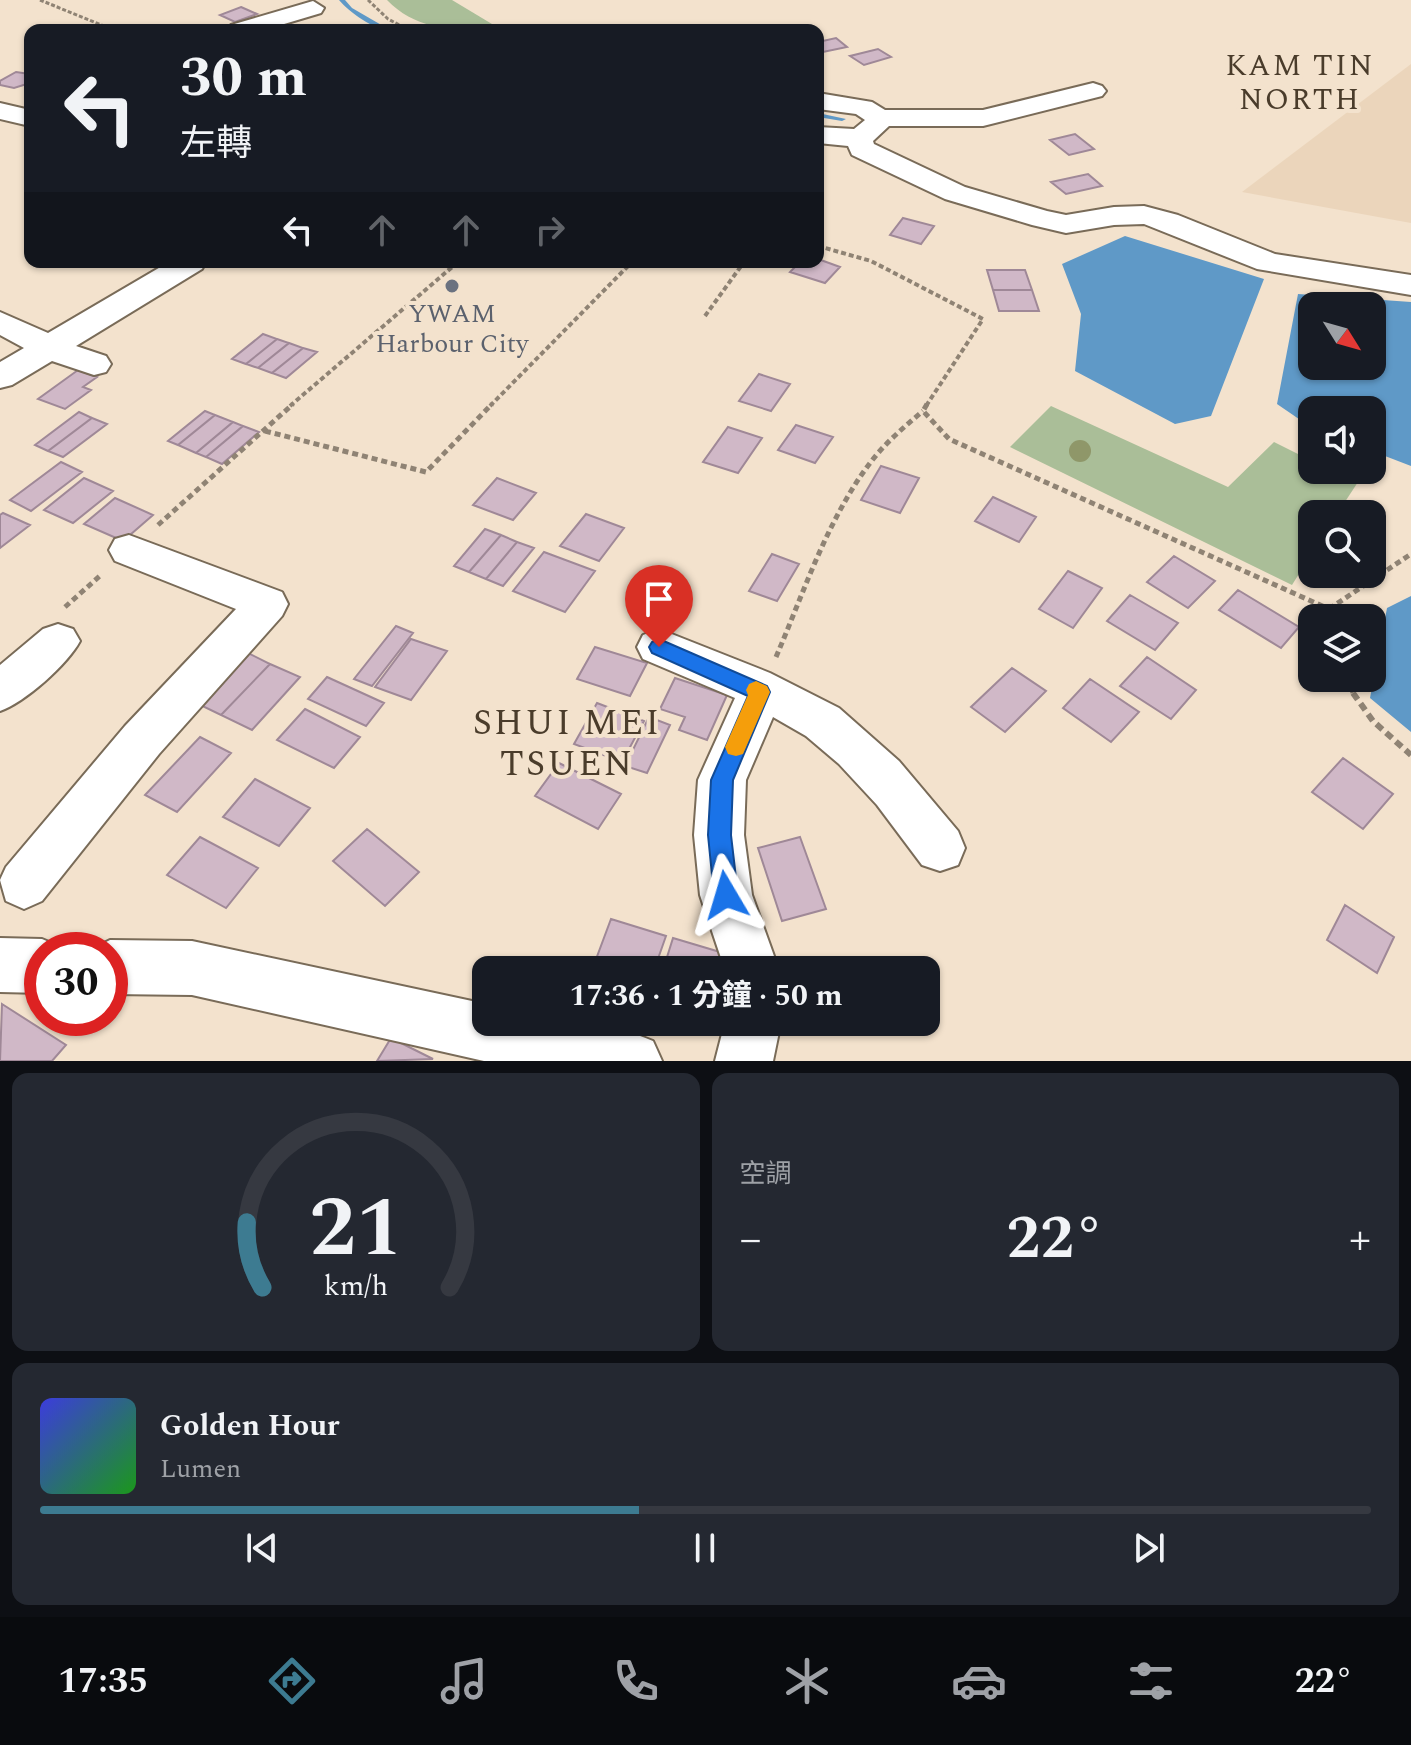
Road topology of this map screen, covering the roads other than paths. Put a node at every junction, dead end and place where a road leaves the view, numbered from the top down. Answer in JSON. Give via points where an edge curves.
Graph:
{"nodes":[{"id":1,"x":314,"y":13,"type":"edge"},
{"id":2,"x":265,"y":24,"type":"edge"},
{"id":3,"x":1093,"y":91,"type":"dead end"},
{"id":4,"x":824,"y":102,"type":"edge"},
{"id":5,"x":0,"y":111,"type":"edge"},
{"id":6,"x":24,"y":117,"type":"edge"},
{"id":7,"x":869,"y":128,"type":"junction"},
{"id":8,"x":824,"y":134,"type":"edge"},
{"id":9,"x":181,"y":268,"type":"edge"},
{"id":10,"x":1411,"y":285,"type":"edge"},
{"id":11,"x":0,"y":322,"type":"edge"},
{"id":12,"x":50,"y":348,"type":"junction"},
{"id":13,"x":94,"y":364,"type":"dead end"},
{"id":14,"x":0,"y":377,"type":"edge"},
{"id":15,"x":129,"y":550,"type":"road end"},
{"id":16,"x":58,"y":627,"type":"road end"},
{"id":17,"x":659,"y":647,"type":"dead end"},
{"id":18,"x":0,"y":692,"type":"edge"},
{"id":19,"x":760,"y":692,"type":"junction"},
{"id":20,"x":940,"y":848,"type":"dead end"},
{"id":21,"x":27,"y":885,"type":"edge"},
{"id":22,"x":747,"y":956,"type":"edge"},
{"id":23,"x":0,"y":965,"type":"edge"},
{"id":24,"x":24,"y":966,"type":"edge"},
{"id":25,"x":128,"y":967,"type":"edge"},
{"id":26,"x":750,"y":1036,"type":"edge"},
{"id":27,"x":633,"y":1061,"type":"edge"},
{"id":28,"x":744,"y":1061,"type":"edge"}],
"edges":[{"from":1,"to":2,"type":"street"},
{"from":3,"to":7,"type":"street","via":[[983,118]]},
{"from":4,"to":7,"type":"street","via":[[863,107]]},
{"from":5,"to":6,"type":"street"},
{"from":7,"to":8,"type":"street"},
{"from":7,"to":10,"type":"street","via":[[862,149],[878,159],[955,193],[1042,219],[1066,224],[1144,215],[1268,262]]},
{"from":9,"to":12,"type":"street"},
{"from":11,"to":12,"type":"street"},
{"from":12,"to":13,"type":"street"},
{"from":12,"to":14,"type":"street"},
{"from":15,"to":21,"type":"street","via":[[267,604],[142,740]]},
{"from":16,"to":18,"type":"street"},
{"from":17,"to":19,"type":"street"},
{"from":19,"to":20,"type":"street","via":[[808,713],[841,736],[907,804]]},
{"from":19,"to":22,"type":"street","via":[[722,780],[719,835],[726,895]]},
{"from":23,"to":24,"type":"street"},
{"from":25,"to":27,"type":"street","via":[[192,968]]},
{"from":26,"to":28,"type":"street"}]}
